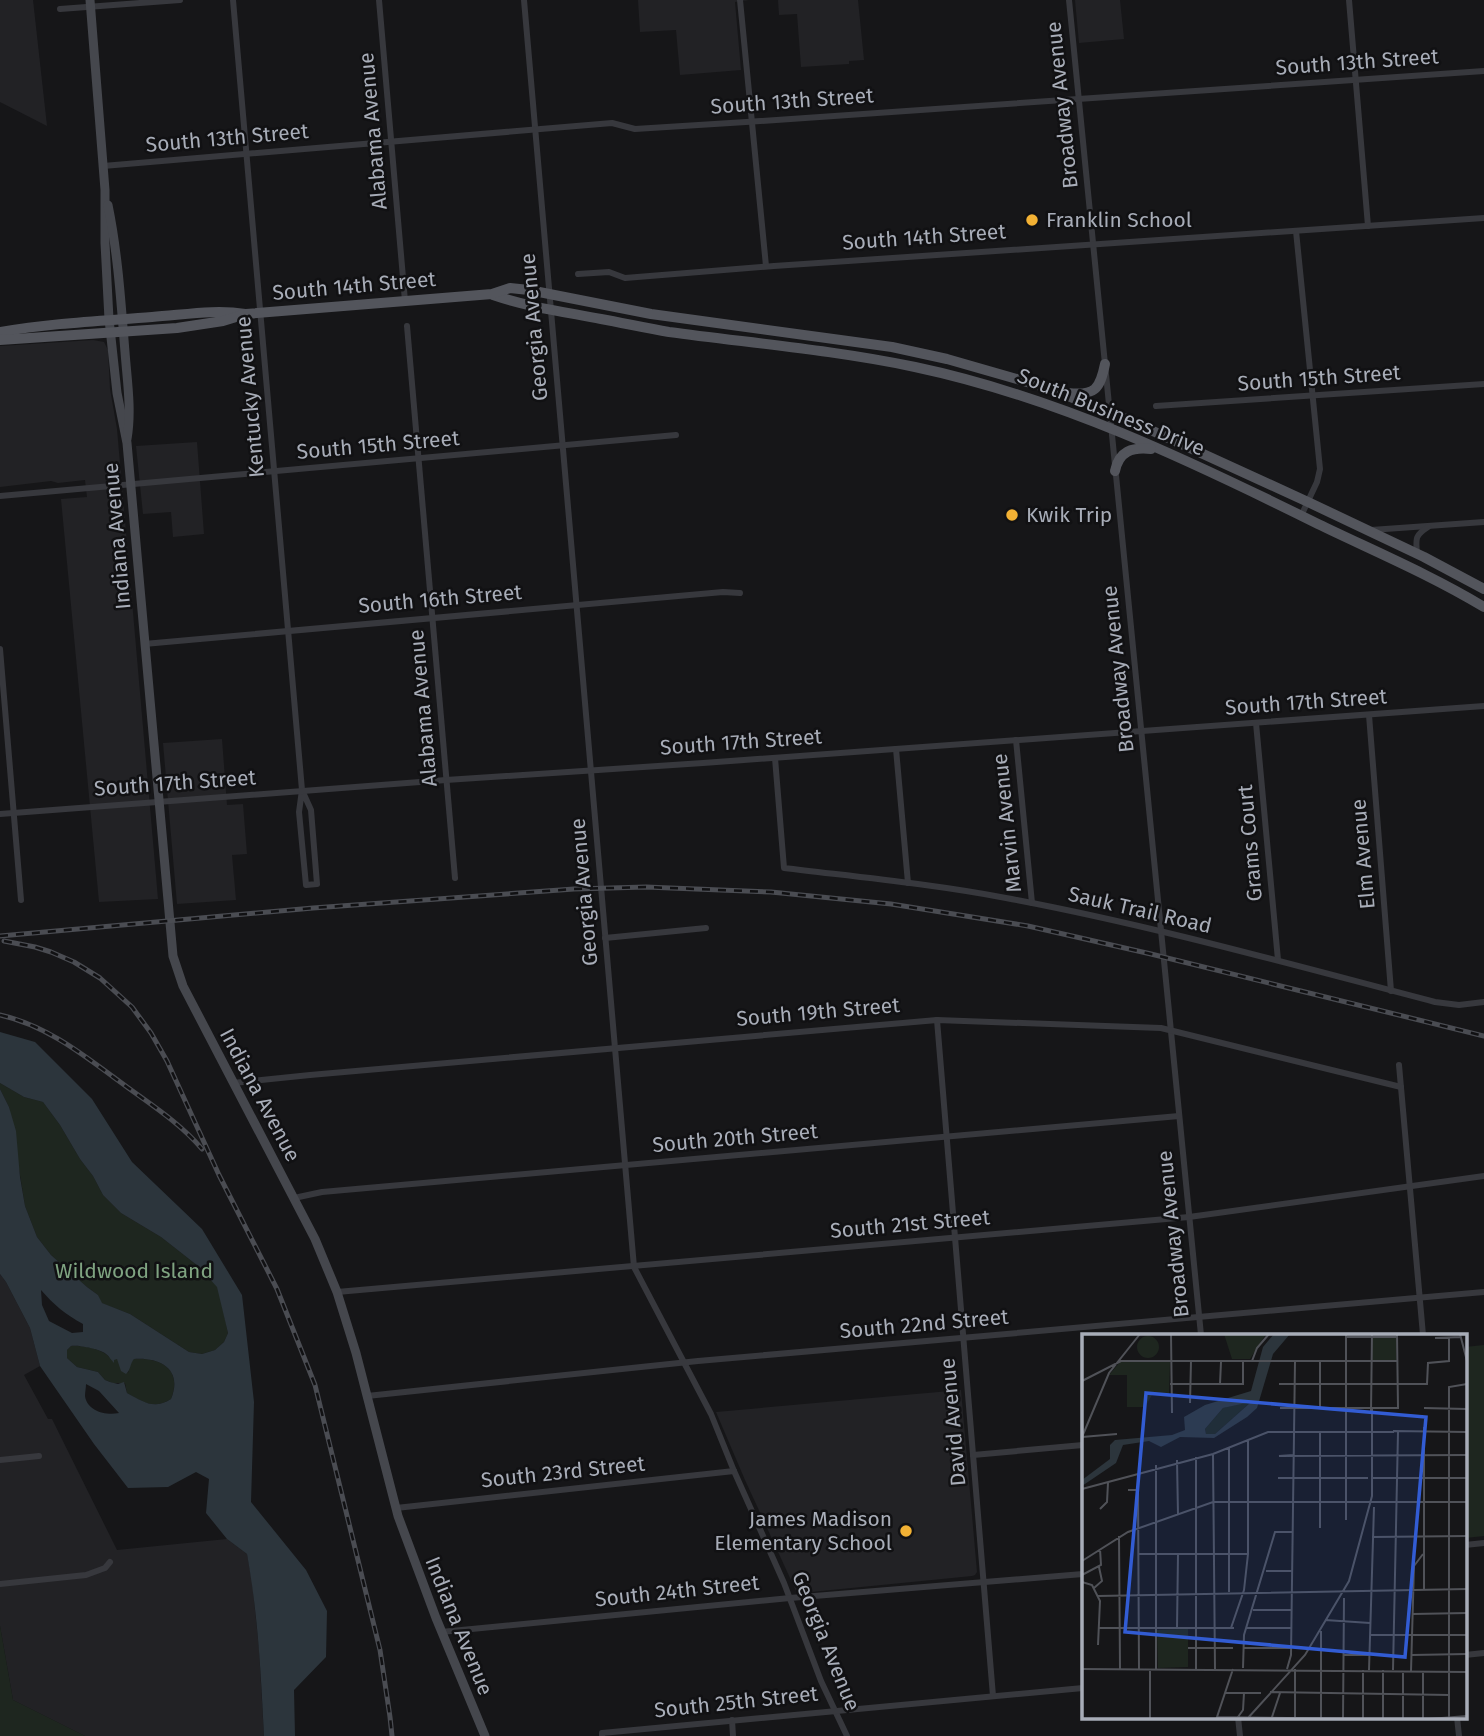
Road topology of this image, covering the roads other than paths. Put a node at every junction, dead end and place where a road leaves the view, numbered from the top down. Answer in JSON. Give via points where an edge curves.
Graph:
{"nodes":[{"id":1,"x":180,"y":0,"type":"edge"},
{"id":2,"x":233,"y":0,"type":"edge"},
{"id":3,"x":379,"y":0,"type":"edge"},
{"id":4,"x":524,"y":0,"type":"edge"},
{"id":5,"x":740,"y":0,"type":"edge"},
{"id":6,"x":1069,"y":0,"type":"edge"},
{"id":7,"x":1349,"y":0,"type":"edge"},
{"id":8,"x":90,"y":4,"type":"edge"},
{"id":9,"x":60,"y":9,"type":"dead end"},
{"id":10,"x":1484,"y":71,"type":"edge"},
{"id":11,"x":1356,"y":80,"type":"junction"},
{"id":12,"x":1079,"y":99,"type":"junction"},
{"id":13,"x":753,"y":122,"type":"junction"},
{"id":14,"x":535,"y":128,"type":"junction"},
{"id":15,"x":391,"y":141,"type":"junction"},
{"id":16,"x":247,"y":154,"type":"junction"},
{"id":17,"x":103,"y":166,"type":"junction"},
{"id":18,"x":105,"y":190,"type":"junction"},
{"id":19,"x":1484,"y":218,"type":"edge"},
{"id":20,"x":1368,"y":226,"type":"junction"},
{"id":21,"x":1296,"y":231,"type":"junction"},
{"id":22,"x":1094,"y":244,"type":"junction"},
{"id":23,"x":766,"y":267,"type":"junction"},
{"id":24,"x":578,"y":274,"type":"dead end"},
{"id":25,"x":549,"y":294,"type":"junction"},
{"id":26,"x":492,"y":295,"type":"junction"},
{"id":27,"x":405,"y":301,"type":"junction"},
{"id":28,"x":550,"y":310,"type":"junction"},
{"id":29,"x":246,"y":314,"type":"junction"},
{"id":30,"x":123,"y":318,"type":"junction"},
{"id":31,"x":108,"y":319,"type":"junction"},
{"id":32,"x":407,"y":326,"type":"dead end"},
{"id":33,"x":0,"y":332,"type":"edge"},
{"id":34,"x":123,"y":332,"type":"junction"},
{"id":35,"x":110,"y":333,"type":"junction"},
{"id":36,"x":0,"y":340,"type":"edge"},
{"id":37,"x":1105,"y":364,"type":"junction"},
{"id":38,"x":1484,"y":384,"type":"edge"},
{"id":39,"x":1058,"y":392,"type":"junction"},
{"id":40,"x":1312,"y":396,"type":"junction"},
{"id":41,"x":1156,"y":406,"type":"dead end"},
{"id":42,"x":1109,"y":412,"type":"junction"},
{"id":43,"x":1111,"y":428,"type":"junction"},
{"id":44,"x":676,"y":435,"type":"dead end"},
{"id":45,"x":127,"y":443,"type":"junction"},
{"id":46,"x":562,"y":446,"type":"junction"},
{"id":47,"x":1158,"y":449,"type":"junction"},
{"id":48,"x":419,"y":459,"type":"junction"},
{"id":49,"x":1115,"y":471,"type":"junction"},
{"id":50,"x":274,"y":472,"type":"junction"},
{"id":51,"x":130,"y":485,"type":"junction"},
{"id":52,"x":0,"y":496,"type":"edge"},
{"id":53,"x":1308,"y":502,"type":"junction"},
{"id":54,"x":1301,"y":516,"type":"junction"},
{"id":55,"x":1484,"y":522,"type":"edge"},
{"id":56,"x":1428,"y":527,"type":"junction"},
{"id":57,"x":1369,"y":530,"type":"junction"},
{"id":58,"x":1417,"y":554,"type":"junction"},
{"id":59,"x":1484,"y":589,"type":"edge"},
{"id":60,"x":740,"y":593,"type":"dead end"},
{"id":61,"x":576,"y":605,"type":"junction"},
{"id":62,"x":1484,"y":607,"type":"edge"},
{"id":63,"x":432,"y":618,"type":"junction"},
{"id":64,"x":288,"y":631,"type":"junction"},
{"id":65,"x":144,"y":644,"type":"junction"},
{"id":66,"x":0,"y":649,"type":"edge"},
{"id":67,"x":0,"y":655,"type":"edge"},
{"id":68,"x":1484,"y":706,"type":"edge"},
{"id":69,"x":1369,"y":715,"type":"junction"},
{"id":70,"x":1256,"y":723,"type":"junction"},
{"id":71,"x":1141,"y":731,"type":"junction"},
{"id":72,"x":1016,"y":740,"type":"junction"},
{"id":73,"x":896,"y":749,"type":"junction"},
{"id":74,"x":775,"y":758,"type":"junction"},
{"id":75,"x":590,"y":770,"type":"junction"},
{"id":76,"x":446,"y":780,"type":"junction"},
{"id":77,"x":302,"y":790,"type":"junction"},
{"id":78,"x":158,"y":802,"type":"junction"},
{"id":79,"x":15,"y":813,"type":"junction"},
{"id":80,"x":0,"y":814,"type":"edge"},
{"id":81,"x":455,"y":878,"type":"dead end"},
{"id":82,"x":908,"y":883,"type":"junction"},
{"id":83,"x":21,"y":900,"type":"dead end"},
{"id":84,"x":1032,"y":903,"type":"junction"},
{"id":85,"x":706,"y":928,"type":"dead end"},
{"id":86,"x":1160,"y":931,"type":"junction"},
{"id":87,"x":606,"y":938,"type":"junction"},
{"id":88,"x":1278,"y":960,"type":"junction"},
{"id":89,"x":1391,"y":991,"type":"junction"},
{"id":90,"x":1484,"y":1002,"type":"edge"},
{"id":91,"x":937,"y":1020,"type":"junction"},
{"id":92,"x":1170,"y":1030,"type":"junction"},
{"id":93,"x":615,"y":1048,"type":"junction"},
{"id":94,"x":1399,"y":1065,"type":"dead end"},
{"id":95,"x":233,"y":1083,"type":"junction"},
{"id":96,"x":1401,"y":1087,"type":"junction"},
{"id":97,"x":1179,"y":1116,"type":"junction"},
{"id":98,"x":947,"y":1137,"type":"junction"},
{"id":99,"x":625,"y":1165,"type":"junction"},
{"id":100,"x":1484,"y":1175,"type":"edge"},
{"id":101,"x":1409,"y":1185,"type":"junction"},
{"id":102,"x":294,"y":1198,"type":"junction"},
{"id":103,"x":1189,"y":1217,"type":"junction"},
{"id":104,"x":955,"y":1238,"type":"junction"},
{"id":105,"x":634,"y":1266,"type":"junction"},
{"id":106,"x":337,"y":1292,"type":"junction"},
{"id":107,"x":1484,"y":1292,"type":"edge"},
{"id":108,"x":1420,"y":1298,"type":"junction"},
{"id":109,"x":1199,"y":1317,"type":"junction"},
{"id":110,"x":1201,"y":1334,"type":"edge"},
{"id":111,"x":1423,"y":1334,"type":"edge"},
{"id":112,"x":963,"y":1338,"type":"junction"},
{"id":113,"x":685,"y":1362,"type":"junction"},
{"id":114,"x":367,"y":1396,"type":"junction"},
{"id":115,"x":1082,"y":1445,"type":"edge"},
{"id":116,"x":973,"y":1454,"type":"junction"},
{"id":117,"x":40,"y":1456,"type":"dead end"},
{"id":118,"x":0,"y":1460,"type":"edge"},
{"id":119,"x":734,"y":1471,"type":"junction"},
{"id":120,"x":396,"y":1508,"type":"junction"},
{"id":121,"x":1484,"y":1543,"type":"edge"},
{"id":122,"x":1466,"y":1545,"type":"edge"},
{"id":123,"x":110,"y":1562,"type":"dead end"},
{"id":124,"x":1082,"y":1574,"type":"edge"},
{"id":125,"x":984,"y":1582,"type":"junction"},
{"id":126,"x":0,"y":1584,"type":"edge"},
{"id":127,"x":790,"y":1598,"type":"junction"},
{"id":128,"x":441,"y":1632,"type":"junction"},
{"id":129,"x":1484,"y":1653,"type":"edge"},
{"id":130,"x":1466,"y":1655,"type":"edge"},
{"id":131,"x":1082,"y":1688,"type":"edge"},
{"id":132,"x":993,"y":1696,"type":"junction"},
{"id":133,"x":834,"y":1710,"type":"junction"},
{"id":134,"x":1238,"y":1718,"type":"edge"},
{"id":135,"x":1457,"y":1718,"type":"edge"},
{"id":136,"x":732,"y":1720,"type":"junction"},
{"id":137,"x":602,"y":1734,"type":"edge"},
{"id":138,"x":485,"y":1736,"type":"edge"},
{"id":139,"x":733,"y":1736,"type":"edge"},
{"id":140,"x":847,"y":1736,"type":"edge"},
{"id":141,"x":1240,"y":1736,"type":"edge"},
{"id":142,"x":1459,"y":1736,"type":"edge"}],
"edges":[{"from":1,"to":8,"type":"street"},
{"from":2,"to":16,"type":"street","name":"Kentucky Avenue"},
{"from":3,"to":15,"type":"street","name":"Alabama Avenue"},
{"from":4,"to":14,"type":"street","name":"Georgia Avenue"},
{"from":5,"to":13,"type":"street"},
{"from":6,"to":12,"type":"street","name":"Broadway Avenue"},
{"from":7,"to":11,"type":"street"},
{"from":8,"to":9,"type":"street"},
{"from":8,"to":17,"type":"main road","name":"Indiana Avenue"},
{"from":10,"to":11,"type":"street","name":"South 13th Street"},
{"from":11,"to":12,"type":"street","name":"South 13th Street"},
{"from":11,"to":20,"type":"street"},
{"from":12,"to":13,"type":"street","name":"South 13th Street"},
{"from":12,"to":22,"type":"street","name":"Broadway Avenue"},
{"from":13,"to":14,"type":"street","name":"South 13th Street","via":[[635,129],[612,122]]},
{"from":13,"to":23,"type":"street"},
{"from":14,"to":15,"type":"street","name":"South 13th Street"},
{"from":14,"to":25,"type":"street","name":"Georgia Avenue"},
{"from":15,"to":16,"type":"street","name":"South 13th Street"},
{"from":15,"to":27,"type":"street","name":"Alabama Avenue"},
{"from":16,"to":17,"type":"street","name":"South 13th Street"},
{"from":16,"to":50,"type":"street","name":"Kentucky Avenue"},
{"from":17,"to":18,"type":"main road","name":"Indiana Avenue"},
{"from":18,"to":30,"type":"main road","name":"Indiana Avenue"},
{"from":18,"to":31,"type":"main road","name":"Indiana Avenue"},
{"from":19,"to":20,"type":"street","name":"South 14th Street"},
{"from":20,"to":21,"type":"street","name":"South 14th Street"},
{"from":21,"to":22,"type":"street","name":"South 14th Street"},
{"from":21,"to":40,"type":"street"},
{"from":22,"to":23,"type":"street","name":"South 14th Street"},
{"from":22,"to":37,"type":"street","name":"Broadway Avenue"},
{"from":23,"to":24,"type":"street","name":"South 14th Street","via":[[625,278],[612,272]]},
{"from":25,"to":26,"type":"main road","name":"South 14th Street","via":[[510,288]]},
{"from":25,"to":28,"type":"street","name":"Georgia Avenue"},
{"from":25,"to":39,"type":"main road","name":"South Business Drive","via":[[651,314],[892,347]]},
{"from":26,"to":27,"type":"main road","name":"South 14th Street"},
{"from":26,"to":28,"type":"main road","name":"South Business Drive"},
{"from":27,"to":29,"type":"main road","name":"South 14th Street"},
{"from":28,"to":43,"type":"main road","name":"South Business Drive","via":[[915,367],[1000,388]]},
{"from":28,"to":46,"type":"street","name":"Georgia Avenue"},
{"from":29,"to":30,"type":"main road","name":"South 14th Street"},
{"from":29,"to":34,"type":"main road","name":"South 14th Street","via":[[177,328]]},
{"from":30,"to":31,"type":"main road","name":"South 14th Street"},
{"from":30,"to":34,"type":"main road","name":"Indiana Avenue"},
{"from":31,"to":33,"type":"main road","name":"South 14th Street"},
{"from":31,"to":35,"type":"main road","name":"Indiana Avenue"},
{"from":32,"to":48,"type":"street","name":"Alabama Avenue"},
{"from":34,"to":35,"type":"main road","name":"South 14th Street"},
{"from":34,"to":45,"type":"main road","name":"Indiana Avenue","via":[[130,413]]},
{"from":35,"to":36,"type":"main road","name":"South 14th Street"},
{"from":35,"to":45,"type":"main road","name":"Indiana Avenue"},
{"from":37,"to":39,"type":"main road","via":[[1099,384],[1091,392]]},
{"from":37,"to":42,"type":"street","name":"Broadway Avenue"},
{"from":38,"to":40,"type":"street","name":"South 15th Street"},
{"from":39,"to":42,"type":"main road","name":"South Business Drive"},
{"from":40,"to":41,"type":"street","name":"South 15th Street"},
{"from":40,"to":53,"type":"street","via":[[1320,470]]},
{"from":42,"to":43,"type":"street","name":"Broadway Avenue"},
{"from":42,"to":53,"type":"main road","name":"South Business Drive"},
{"from":43,"to":47,"type":"main road","name":"South Business Drive"},
{"from":43,"to":49,"type":"street","name":"Broadway Avenue"},
{"from":44,"to":46,"type":"street","name":"South 15th Street"},
{"from":45,"to":51,"type":"main road","name":"Indiana Avenue"},
{"from":46,"to":48,"type":"street","name":"South 15th Street"},
{"from":46,"to":61,"type":"street","name":"Georgia Avenue"},
{"from":47,"to":49,"type":"main road","via":[[1128,451]]},
{"from":47,"to":54,"type":"main road","name":"South Business Drive"},
{"from":48,"to":50,"type":"street","name":"South 15th Street"},
{"from":48,"to":63,"type":"street","name":"Alabama Avenue"},
{"from":49,"to":71,"type":"street","name":"Broadway Avenue"},
{"from":50,"to":51,"type":"street","name":"South 15th Street"},
{"from":50,"to":64,"type":"street","name":"Kentucky Avenue"},
{"from":51,"to":52,"type":"street","name":"South 15th Street"},
{"from":51,"to":65,"type":"main road","name":"Indiana Avenue"},
{"from":53,"to":54,"type":"street"},
{"from":53,"to":57,"type":"main road","name":"South Business Drive"},
{"from":54,"to":62,"type":"main road","name":"South Business Drive"},
{"from":55,"to":56,"type":"street"},
{"from":56,"to":57,"type":"street"},
{"from":56,"to":58,"type":"street","via":[[1416,540]]},
{"from":57,"to":58,"type":"main road","name":"South Business Drive"},
{"from":58,"to":59,"type":"main road","name":"South Business Drive"},
{"from":60,"to":61,"type":"street","name":"South 16th Street"},
{"from":61,"to":63,"type":"street","name":"South 16th Street"},
{"from":61,"to":75,"type":"street","name":"Georgia Avenue"},
{"from":63,"to":64,"type":"street","name":"South 16th Street"},
{"from":63,"to":76,"type":"street","name":"Alabama Avenue"},
{"from":64,"to":65,"type":"street","name":"South 16th Street"},
{"from":64,"to":77,"type":"street","name":"Kentucky Avenue"},
{"from":65,"to":78,"type":"main road","name":"Indiana Avenue"},
{"from":66,"to":67,"type":"street"},
{"from":67,"to":79,"type":"street"},
{"from":68,"to":69,"type":"street","name":"South 17th Street"},
{"from":69,"to":70,"type":"street","name":"South 17th Street"},
{"from":69,"to":89,"type":"street","name":"Elm Avenue"},
{"from":70,"to":71,"type":"street","name":"South 17th Street"},
{"from":70,"to":88,"type":"street","name":"Grams Court"},
{"from":71,"to":72,"type":"street","name":"South 17th Street"},
{"from":71,"to":86,"type":"street","name":"Broadway Avenue"},
{"from":72,"to":73,"type":"street","name":"South 17th Street"},
{"from":72,"to":84,"type":"street","name":"Marvin Avenue"},
{"from":73,"to":74,"type":"street","name":"South 17th Street"},
{"from":73,"to":82,"type":"street"},
{"from":74,"to":75,"type":"street","name":"South 17th Street"},
{"from":74,"to":82,"type":"street","name":"Sauk Trail Road","via":[[784,868]]},
{"from":75,"to":76,"type":"street","name":"South 17th Street"},
{"from":75,"to":87,"type":"street","name":"Georgia Avenue"},
{"from":76,"to":77,"type":"street","name":"South 17th Street"},
{"from":76,"to":81,"type":"street","name":"Alabama Avenue"},
{"from":77,"to":77,"type":"street","name":"Kentucky Avenue","via":[[299,812],[306,885],[317,884],[311,810]]},
{"from":77,"to":78,"type":"street","name":"South 17th Street"},
{"from":78,"to":79,"type":"street","name":"South 17th Street"},
{"from":78,"to":95,"type":"main road","name":"Indiana Avenue","via":[[174,962]]},
{"from":79,"to":80,"type":"street","name":"South 17th Street"},
{"from":79,"to":83,"type":"street"},
{"from":82,"to":84,"type":"street","name":"Sauk Trail Road"},
{"from":84,"to":86,"type":"street","name":"Sauk Trail Road"},
{"from":85,"to":87,"type":"street"},
{"from":86,"to":88,"type":"street","name":"Sauk Trail Road"},
{"from":86,"to":92,"type":"street","name":"Broadway Avenue"},
{"from":87,"to":93,"type":"street","name":"Georgia Avenue"},
{"from":88,"to":89,"type":"street","name":"Sauk Trail Road"},
{"from":89,"to":90,"type":"street","name":"Sauk Trail Road","via":[[1459,1005]]},
{"from":91,"to":92,"type":"street","name":"South 19th Street"},
{"from":91,"to":93,"type":"street","name":"South 19th Street"},
{"from":91,"to":98,"type":"street","name":"David Avenue"},
{"from":92,"to":96,"type":"street","name":"South 19th Street"},
{"from":92,"to":97,"type":"street","name":"Broadway Avenue"},
{"from":93,"to":95,"type":"street","name":"South 19th Street"},
{"from":93,"to":99,"type":"street","name":"Georgia Avenue"},
{"from":94,"to":96,"type":"street"},
{"from":95,"to":102,"type":"main road","name":"Indiana Avenue"},
{"from":96,"to":101,"type":"street"},
{"from":97,"to":98,"type":"street","name":"South 20th Street"},
{"from":97,"to":103,"type":"street","name":"Broadway Avenue"},
{"from":98,"to":99,"type":"street","name":"South 20th Street"},
{"from":98,"to":104,"type":"street","name":"David Avenue"},
{"from":99,"to":102,"type":"street","name":"South 20th Street"},
{"from":99,"to":105,"type":"street","name":"Georgia Avenue"},
{"from":100,"to":101,"type":"street","name":"South 21st Street"},
{"from":101,"to":103,"type":"street","name":"South 21st Street"},
{"from":101,"to":108,"type":"street"},
{"from":102,"to":106,"type":"main road","name":"Indiana Avenue"},
{"from":103,"to":104,"type":"street","name":"South 21st Street"},
{"from":103,"to":109,"type":"street","name":"Broadway Avenue"},
{"from":104,"to":105,"type":"street","name":"South 21st Street"},
{"from":104,"to":112,"type":"street","name":"David Avenue"},
{"from":105,"to":106,"type":"street","name":"South 21st Street"},
{"from":105,"to":113,"type":"street","name":"Georgia Avenue"},
{"from":106,"to":114,"type":"main road","name":"Indiana Avenue"},
{"from":107,"to":108,"type":"street","name":"South 22nd Street"},
{"from":108,"to":109,"type":"street","name":"South 22nd Street"},
{"from":108,"to":111,"type":"street"},
{"from":109,"to":110,"type":"street","name":"Broadway Avenue"},
{"from":109,"to":112,"type":"street","name":"South 22nd Street"},
{"from":112,"to":113,"type":"street","name":"South 22nd Street"},
{"from":112,"to":116,"type":"street","name":"David Avenue"},
{"from":113,"to":114,"type":"street","name":"South 22nd Street"},
{"from":113,"to":119,"type":"street","name":"Georgia Avenue"},
{"from":114,"to":120,"type":"main road","name":"Indiana Avenue"},
{"from":115,"to":116,"type":"street"},
{"from":116,"to":125,"type":"street","name":"David Avenue"},
{"from":117,"to":118,"type":"street"},
{"from":119,"to":120,"type":"street","name":"South 23rd Street"},
{"from":119,"to":127,"type":"street","name":"Georgia Avenue"},
{"from":120,"to":128,"type":"main road","name":"Indiana Avenue"},
{"from":121,"to":122,"type":"street"},
{"from":123,"to":126,"type":"street","via":[[86,1575]]},
{"from":124,"to":125,"type":"street","name":"South 24th Street"},
{"from":125,"to":127,"type":"street","name":"South 24th Street"},
{"from":125,"to":132,"type":"street","name":"David Avenue"},
{"from":127,"to":128,"type":"street","name":"South 24th Street"},
{"from":127,"to":133,"type":"street","name":"Georgia Avenue"},
{"from":128,"to":138,"type":"main road","name":"Indiana Avenue"},
{"from":129,"to":130,"type":"street"},
{"from":131,"to":132,"type":"street","name":"South 25th Street"},
{"from":132,"to":133,"type":"street","name":"South 25th Street"},
{"from":133,"to":136,"type":"street","name":"South 25th Street"},
{"from":133,"to":140,"type":"street","name":"Georgia Avenue"},
{"from":134,"to":141,"type":"street"},
{"from":135,"to":142,"type":"street"},
{"from":136,"to":137,"type":"street","name":"South 25th Street"},
{"from":136,"to":139,"type":"street"}]}
